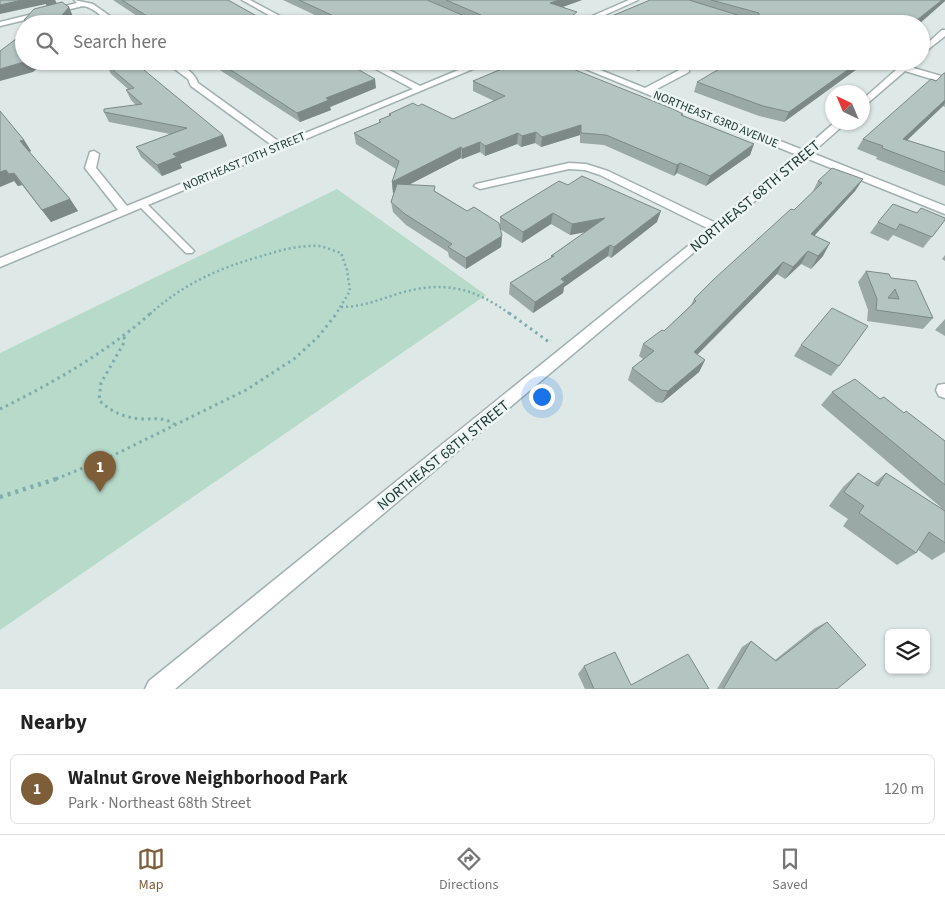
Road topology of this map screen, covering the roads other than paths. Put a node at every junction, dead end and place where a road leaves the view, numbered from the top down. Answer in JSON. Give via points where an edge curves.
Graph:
{"nodes":[{"id":1,"x":245,"y":0,"type":"edge"},
{"id":2,"x":608,"y":0,"type":"edge"},
{"id":3,"x":635,"y":0,"type":"edge"},
{"id":4,"x":80,"y":2,"type":"edge"},
{"id":5,"x":623,"y":5,"type":"junction"},
{"id":6,"x":33,"y":15,"type":"edge"},
{"id":7,"x":104,"y":15,"type":"edge"},
{"id":8,"x":274,"y":15,"type":"edge"},
{"id":9,"x":599,"y":15,"type":"edge"},
{"id":10,"x":15,"y":20,"type":"edge"},
{"id":11,"x":0,"y":24,"type":"edge"},
{"id":12,"x":945,"y":32,"type":"edge"},
{"id":13,"x":930,"y":45,"type":"edge"},
{"id":14,"x":181,"y":70,"type":"edge"},
{"id":15,"x":383,"y":70,"type":"edge"},
{"id":16,"x":466,"y":70,"type":"edge"},
{"id":17,"x":593,"y":70,"type":"edge"},
{"id":18,"x":686,"y":70,"type":"dead end"},
{"id":19,"x":902,"y":70,"type":"edge"},
{"id":20,"x":911,"y":70,"type":"edge"},
{"id":21,"x":945,"y":80,"type":"edge"},
{"id":22,"x":420,"y":89,"type":"junction"},
{"id":23,"x":646,"y":91,"type":"junction"},
{"id":24,"x":870,"y":98,"type":"edge"},
{"id":25,"x":833,"y":130,"type":"edge"},
{"id":26,"x":278,"y":146,"type":"junction"},
{"id":27,"x":94,"y":154,"type":"dead end"},
{"id":28,"x":805,"y":155,"type":"junction"},
{"id":29,"x":480,"y":186,"type":"dead end"},
{"id":30,"x":142,"y":204,"type":"junction"},
{"id":31,"x":945,"y":210,"type":"edge"},
{"id":32,"x":125,"y":211,"type":"junction"},
{"id":33,"x":717,"y":228,"type":"junction"},
{"id":34,"x":189,"y":251,"type":"dead end"},
{"id":35,"x":0,"y":263,"type":"edge"},
{"id":36,"x":157,"y":689,"type":"edge"}],
"edges":[{"from":1,"to":8,"type":"street"},
{"from":2,"to":5,"type":"street"},
{"from":3,"to":5,"type":"street"},
{"from":4,"to":6,"type":"street"},
{"from":4,"to":7,"type":"street","via":[[91,5]]},
{"from":5,"to":9,"type":"street"},
{"from":10,"to":11,"type":"street"},
{"from":12,"to":13,"type":"street"},
{"from":14,"to":26,"type":"street","via":[[192,78],[194,84]]},
{"from":15,"to":22,"type":"street"},
{"from":16,"to":22,"type":"street","name":"NORTHEAST 70TH STREET"},
{"from":17,"to":23,"type":"street","name":"NORTHEAST 63RD AVENUE"},
{"from":18,"to":23,"type":"street"},
{"from":19,"to":24,"type":"street"},
{"from":20,"to":21,"type":"street"},
{"from":22,"to":26,"type":"street","name":"NORTHEAST 70TH STREET"},
{"from":23,"to":28,"type":"street","name":"NORTHEAST 63RD AVENUE"},
{"from":25,"to":28,"type":"street","name":"NORTHEAST 68TH STREET"},
{"from":26,"to":30,"type":"street","name":"NORTHEAST 70TH STREET"},
{"from":27,"to":32,"type":"street","via":[[90,168]]},
{"from":28,"to":31,"type":"street","name":"NORTHEAST 63RD AVENUE"},
{"from":28,"to":33,"type":"street","name":"NORTHEAST 68TH STREET"},
{"from":29,"to":33,"type":"street","via":[[569,166],[586,167]]},
{"from":30,"to":32,"type":"street","name":"NORTHEAST 70TH STREET"},
{"from":30,"to":34,"type":"lane"},
{"from":32,"to":35,"type":"street","name":"NORTHEAST 70TH STREET"},
{"from":33,"to":36,"type":"street","name":"NORTHEAST 68TH STREET"}]}
